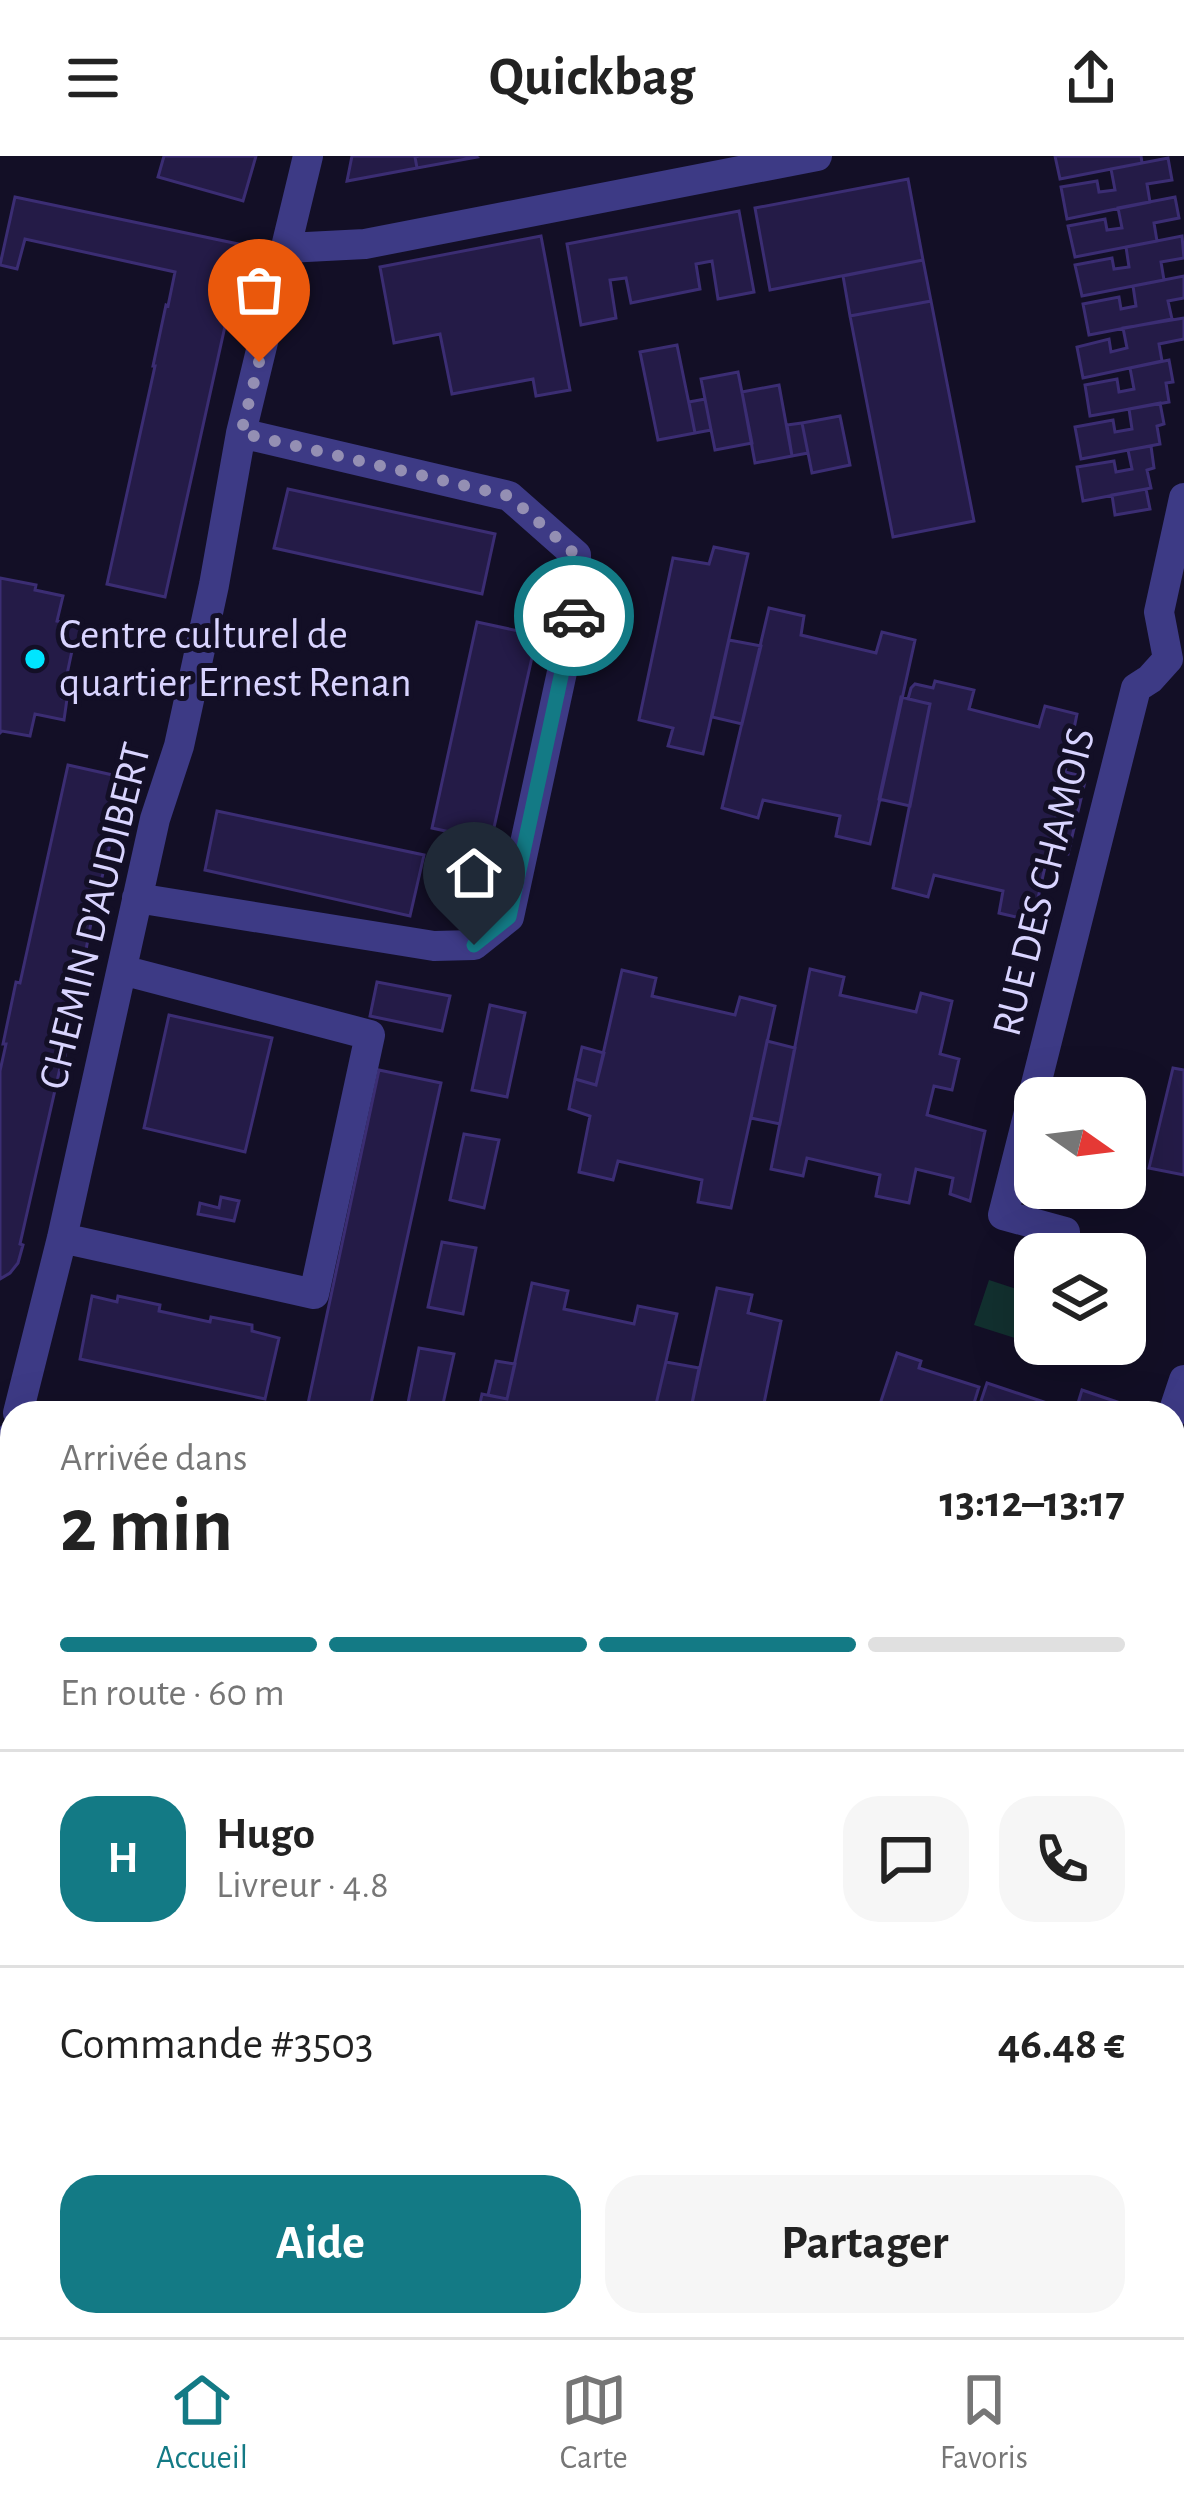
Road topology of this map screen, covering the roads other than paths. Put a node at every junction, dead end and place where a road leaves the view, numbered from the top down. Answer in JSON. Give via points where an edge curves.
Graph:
{"nodes":[{"id":1,"x":308,"y":156,"type":"edge"},
{"id":2,"x":817,"y":156,"type":"edge"},
{"id":3,"x":286,"y":248,"type":"junction"},
{"id":4,"x":241,"y":433,"type":"junction"},
{"id":5,"x":1184,"y":498,"type":"edge"},
{"id":6,"x":1176,"y":665,"type":"edge"},
{"id":7,"x":137,"y":898,"type":"junction"},
{"id":8,"x":122,"y":970,"type":"junction"},
{"id":9,"x":1065,"y":1232,"type":"dead end"},
{"id":10,"x":62,"y":1238,"type":"junction"},
{"id":11,"x":21,"y":1401,"type":"edge"}],
"edges":[{"from":1,"to":3,"type":"street","name":"CHEMIN D'AUDIBERT"},
{"from":2,"to":3,"type":"street","via":[[365,244]]},
{"from":3,"to":4,"type":"street","name":"CHEMIN D'AUDIBERT"},
{"from":4,"to":7,"type":"street","name":"CHEMIN D'AUDIBERT","via":[[179,746]]},
{"from":4,"to":7,"type":"street","via":[[509,496],[576,555],[575,611],[509,917],[474,945],[434,946]]},
{"from":5,"to":6,"type":"street","via":[[1160,611]]},
{"from":6,"to":9,"type":"street","name":"RUE DES CHAMOIS","via":[[1136,688],[1003,1215]]},
{"from":7,"to":8,"type":"street","name":"CHEMIN D'AUDIBERT"},
{"from":8,"to":10,"type":"street","name":"CHEMIN D'AUDIBERT"},
{"from":8,"to":10,"type":"street","via":[[370,1035],[314,1294]]},
{"from":10,"to":11,"type":"street","name":"CHEMIN D'AUDIBERT"}]}
